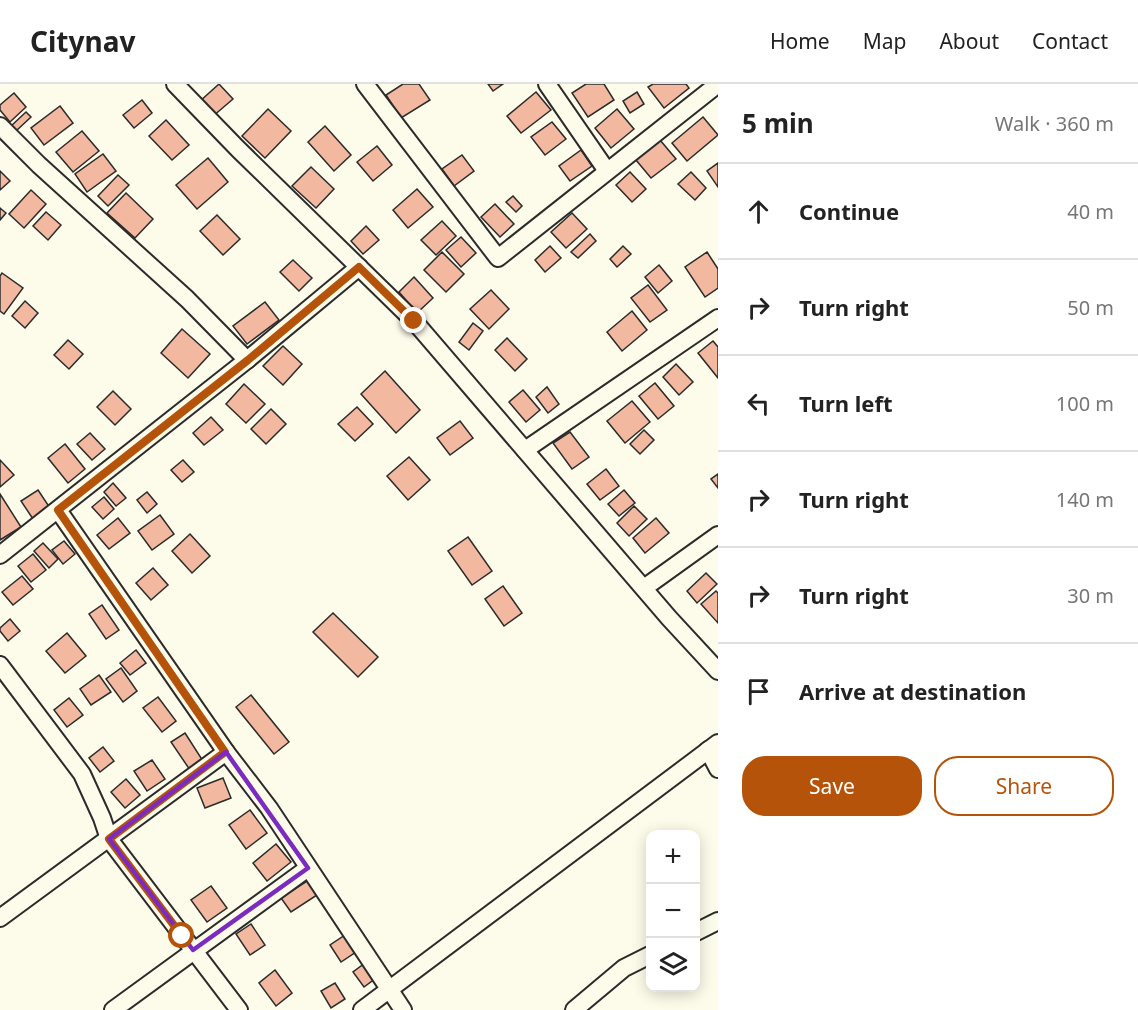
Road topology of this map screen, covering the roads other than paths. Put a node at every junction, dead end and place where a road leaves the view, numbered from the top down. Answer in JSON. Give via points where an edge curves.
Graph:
{"nodes":[{"id":1,"x":175,"y":84,"type":"edge"},
{"id":2,"x":365,"y":84,"type":"edge"},
{"id":3,"x":547,"y":84,"type":"edge"},
{"id":4,"x":717,"y":84,"type":"edge"},
{"id":5,"x":0,"y":126,"type":"edge"},
{"id":6,"x":607,"y":171,"type":"junction"},
{"id":7,"x":359,"y":267,"type":"junction"},
{"id":8,"x":718,"y":318,"type":"edge"},
{"id":9,"x":248,"y":360,"type":"junction"},
{"id":10,"x":525,"y":450,"type":"junction"},
{"id":11,"x":58,"y":510,"type":"junction"},
{"id":12,"x":718,"y":535,"type":"edge"},
{"id":13,"x":0,"y":555,"type":"edge"},
{"id":14,"x":644,"y":588,"type":"junction"},
{"id":15,"x":0,"y":666,"type":"edge"},
{"id":16,"x":718,"y":671,"type":"edge"},
{"id":17,"x":713,"y":746,"type":"edge"},
{"id":18,"x":225,"y":752,"type":"junction"},
{"id":19,"x":718,"y":769,"type":"edge"},
{"id":20,"x":109,"y":839,"type":"junction"},
{"id":21,"x":308,"y":868,"type":"junction"},
{"id":22,"x":0,"y":918,"type":"edge"},
{"id":23,"x":718,"y":921,"type":"edge"},
{"id":24,"x":700,"y":930,"type":"edge"},
{"id":25,"x":193,"y":950,"type":"junction"},
{"id":26,"x":646,"y":958,"type":"edge"},
{"id":27,"x":388,"y":991,"type":"junction"},
{"id":28,"x":113,"y":1010,"type":"edge"},
{"id":29,"x":239,"y":1010,"type":"edge"},
{"id":30,"x":362,"y":1010,"type":"edge"},
{"id":31,"x":403,"y":1010,"type":"edge"},
{"id":32,"x":574,"y":1010,"type":"edge"}],
"edges":[{"from":1,"to":7,"type":"street"},
{"from":2,"to":6,"type":"street","via":[[498,258]]},
{"from":3,"to":6,"type":"street"},
{"from":4,"to":6,"type":"street"},
{"from":5,"to":9,"type":"street"},
{"from":7,"to":9,"type":"street"},
{"from":7,"to":10,"type":"street","via":[[414,321]]},
{"from":8,"to":10,"type":"street"},
{"from":9,"to":11,"type":"street"},
{"from":10,"to":14,"type":"street"},
{"from":11,"to":13,"type":"street"},
{"from":11,"to":18,"type":"street"},
{"from":12,"to":14,"type":"street"},
{"from":14,"to":16,"type":"street"},
{"from":15,"to":20,"type":"street","via":[[82,774]]},
{"from":17,"to":19,"type":"street"},
{"from":17,"to":27,"type":"street"},
{"from":18,"to":20,"type":"street"},
{"from":18,"to":21,"type":"street","via":[[269,808]]},
{"from":20,"to":22,"type":"street"},
{"from":20,"to":25,"type":"street"},
{"from":21,"to":25,"type":"street"},
{"from":21,"to":27,"type":"street"},
{"from":23,"to":24,"type":"street"},
{"from":25,"to":28,"type":"street"},
{"from":25,"to":29,"type":"street"},
{"from":26,"to":32,"type":"street","via":[[624,969]]},
{"from":27,"to":30,"type":"street"},
{"from":27,"to":31,"type":"street"}]}
